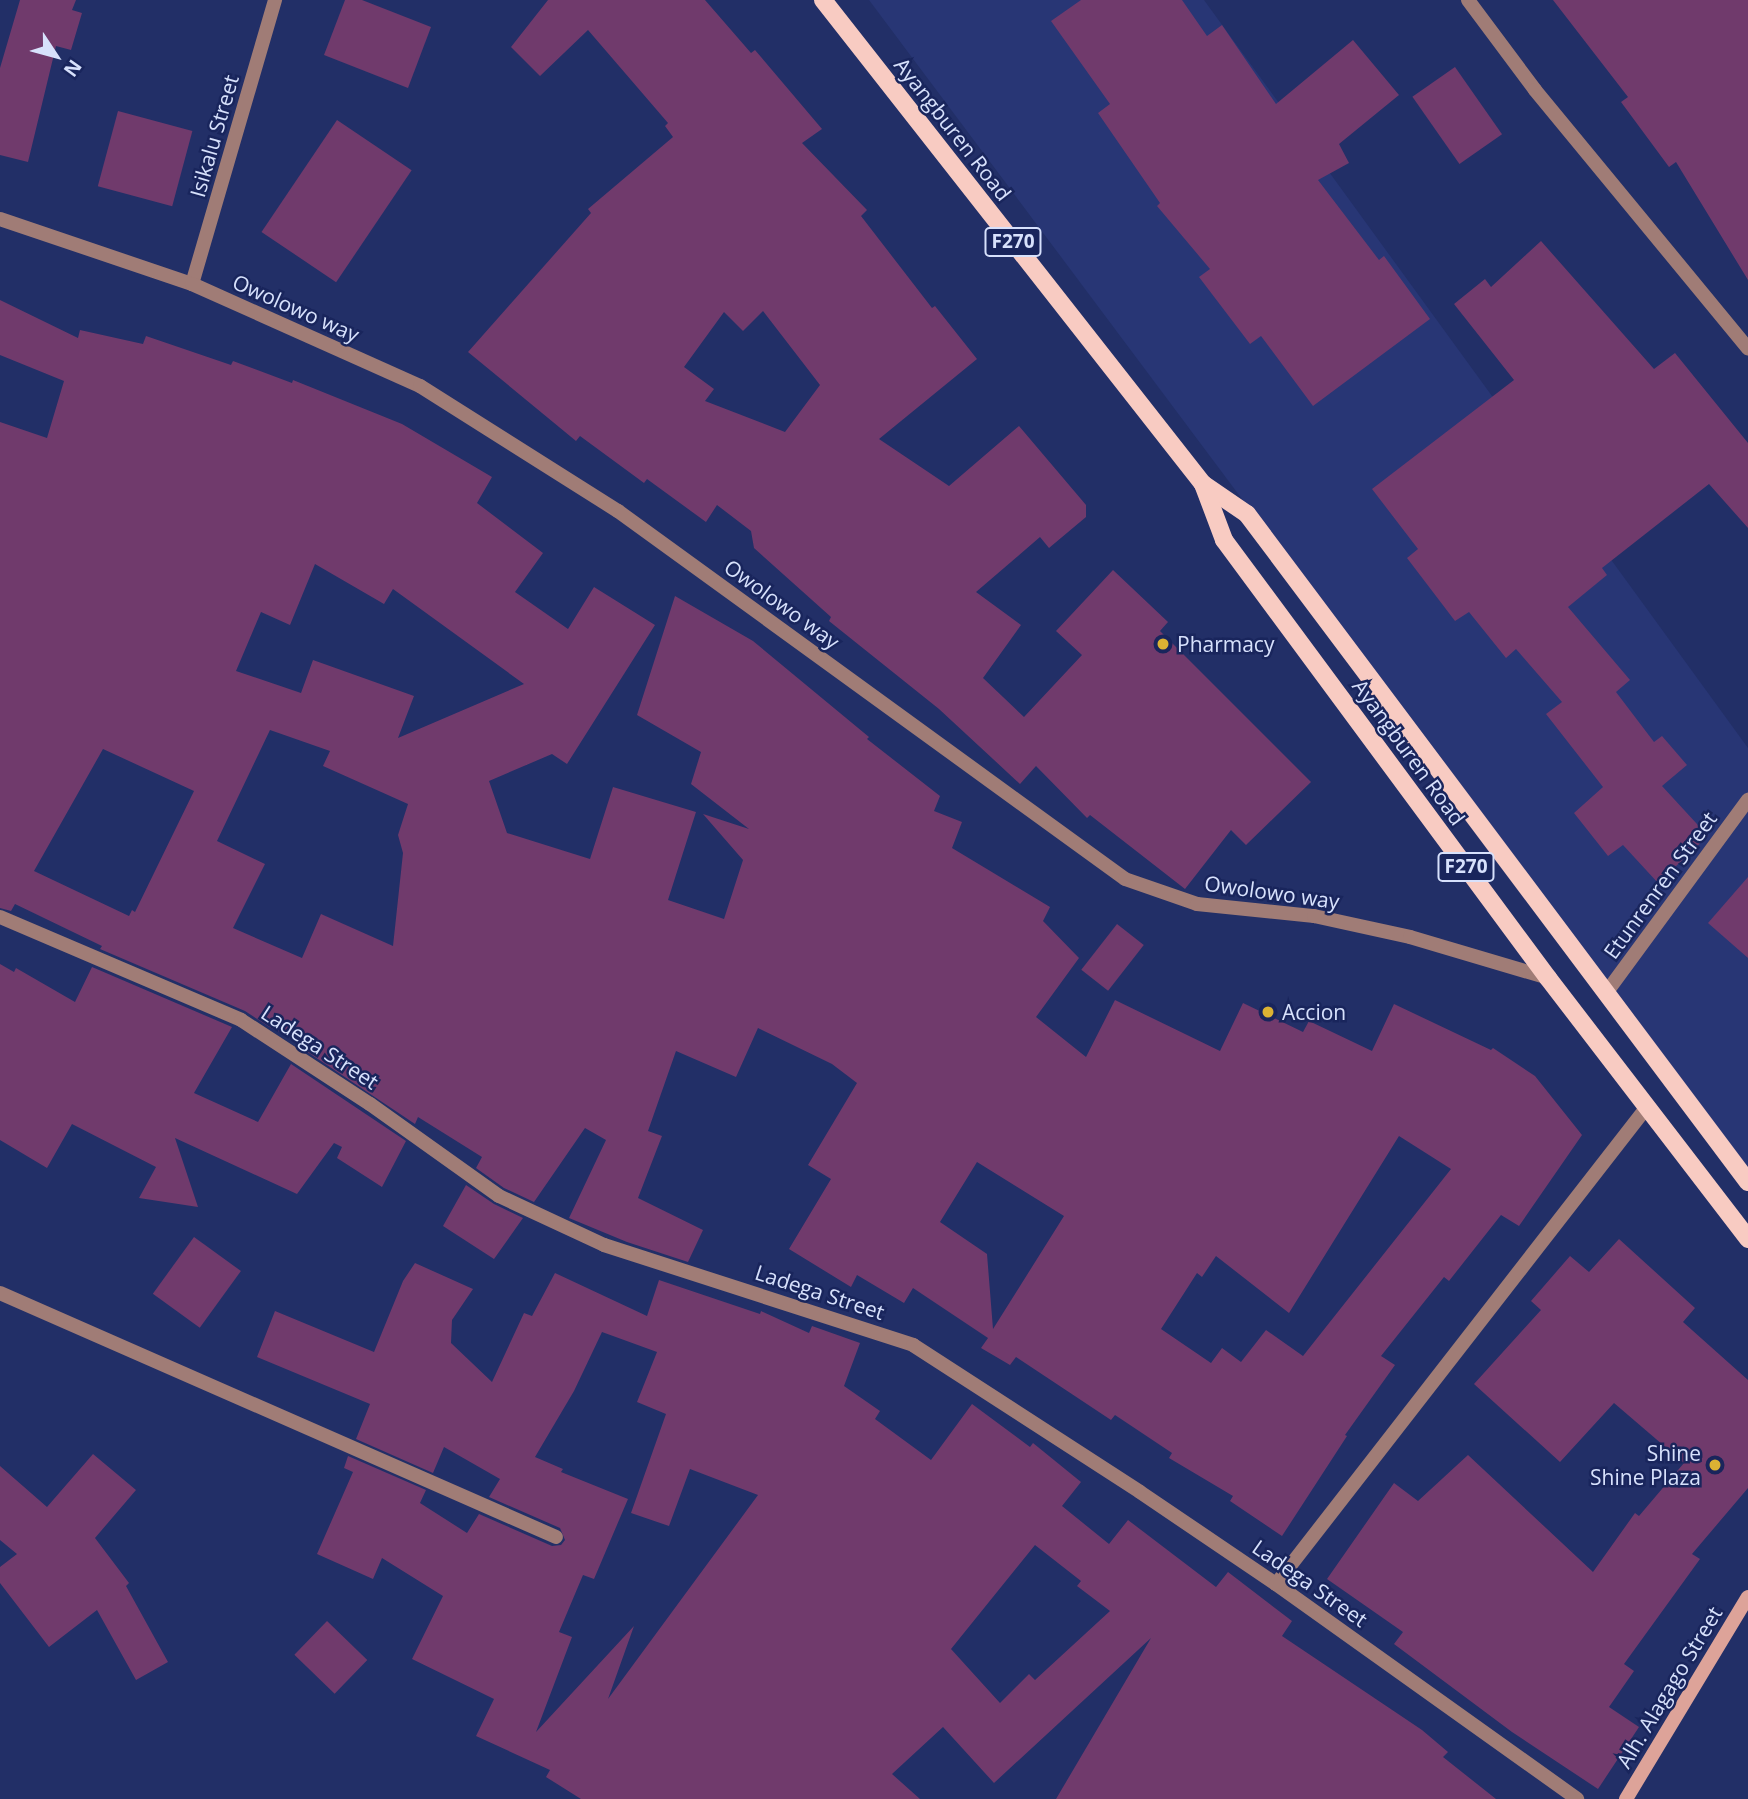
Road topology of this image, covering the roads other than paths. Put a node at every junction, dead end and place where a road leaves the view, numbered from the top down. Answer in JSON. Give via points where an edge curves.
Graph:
{"nodes":[{"id":1,"x":275,"y":0,"type":"edge"},
{"id":2,"x":823,"y":0,"type":"edge"},
{"id":3,"x":1468,"y":0,"type":"edge"},
{"id":4,"x":0,"y":219,"type":"edge"},
{"id":5,"x":192,"y":284,"type":"junction"},
{"id":6,"x":1748,"y":348,"type":"edge"},
{"id":7,"x":1203,"y":484,"type":"junction"},
{"id":8,"x":1748,"y":800,"type":"edge"},
{"id":9,"x":0,"y":917,"type":"edge"},
{"id":10,"x":1548,"y":978,"type":"junction"},
{"id":11,"x":1606,"y":993,"type":"junction"},
{"id":12,"x":1646,"y":1108,"type":"junction"},
{"id":13,"x":1748,"y":1182,"type":"edge"},
{"id":14,"x":1748,"y":1239,"type":"edge"},
{"id":15,"x":0,"y":1293,"type":"edge"},
{"id":16,"x":556,"y":1537,"type":"dead end"},
{"id":17,"x":1276,"y":1584,"type":"junction"},
{"id":18,"x":1748,"y":1597,"type":"edge"},
{"id":19,"x":1577,"y":1799,"type":"edge"},
{"id":20,"x":1626,"y":1799,"type":"edge"}],
"edges":[{"from":1,"to":5,"type":"street","name":"Isikalu Street"},
{"from":2,"to":7,"type":"main road","name":"Ayangburen Road","number":"F270"},
{"from":3,"to":6,"type":"street","via":[[1535,90]]},
{"from":4,"to":5,"type":"street","name":"Owolowo way"},
{"from":5,"to":10,"type":"street","name":"Owolowo way","via":[[420,386],[560,474],[1125,879],[1197,904],[1314,916],[1410,937]]},
{"from":7,"to":10,"type":"main road","name":"Ayangburen Road","number":"F270","via":[[1224,540]]},
{"from":7,"to":11,"type":"main road","name":"Ayangburen Road","number":"F270","via":[[1247,514]]},
{"from":8,"to":11,"type":"street","name":"Etunrenren Street"},
{"from":9,"to":17,"type":"street","name":"Ladega Street","via":[[241,1020],[499,1196],[604,1245],[913,1345]]},
{"from":10,"to":12,"type":"main road","name":"Ayangburen Road","number":"F270"},
{"from":11,"to":13,"type":"main road","name":"Ayangburen Road","number":"F270"},
{"from":12,"to":14,"type":"main road","name":"Ayangburen Road","number":"F270"},
{"from":12,"to":17,"type":"street"},
{"from":15,"to":16,"type":"street"},
{"from":17,"to":19,"type":"street","name":"Ladega Street"},
{"from":18,"to":20,"type":"main road","name":"Alh. Alagago Street"}]}
